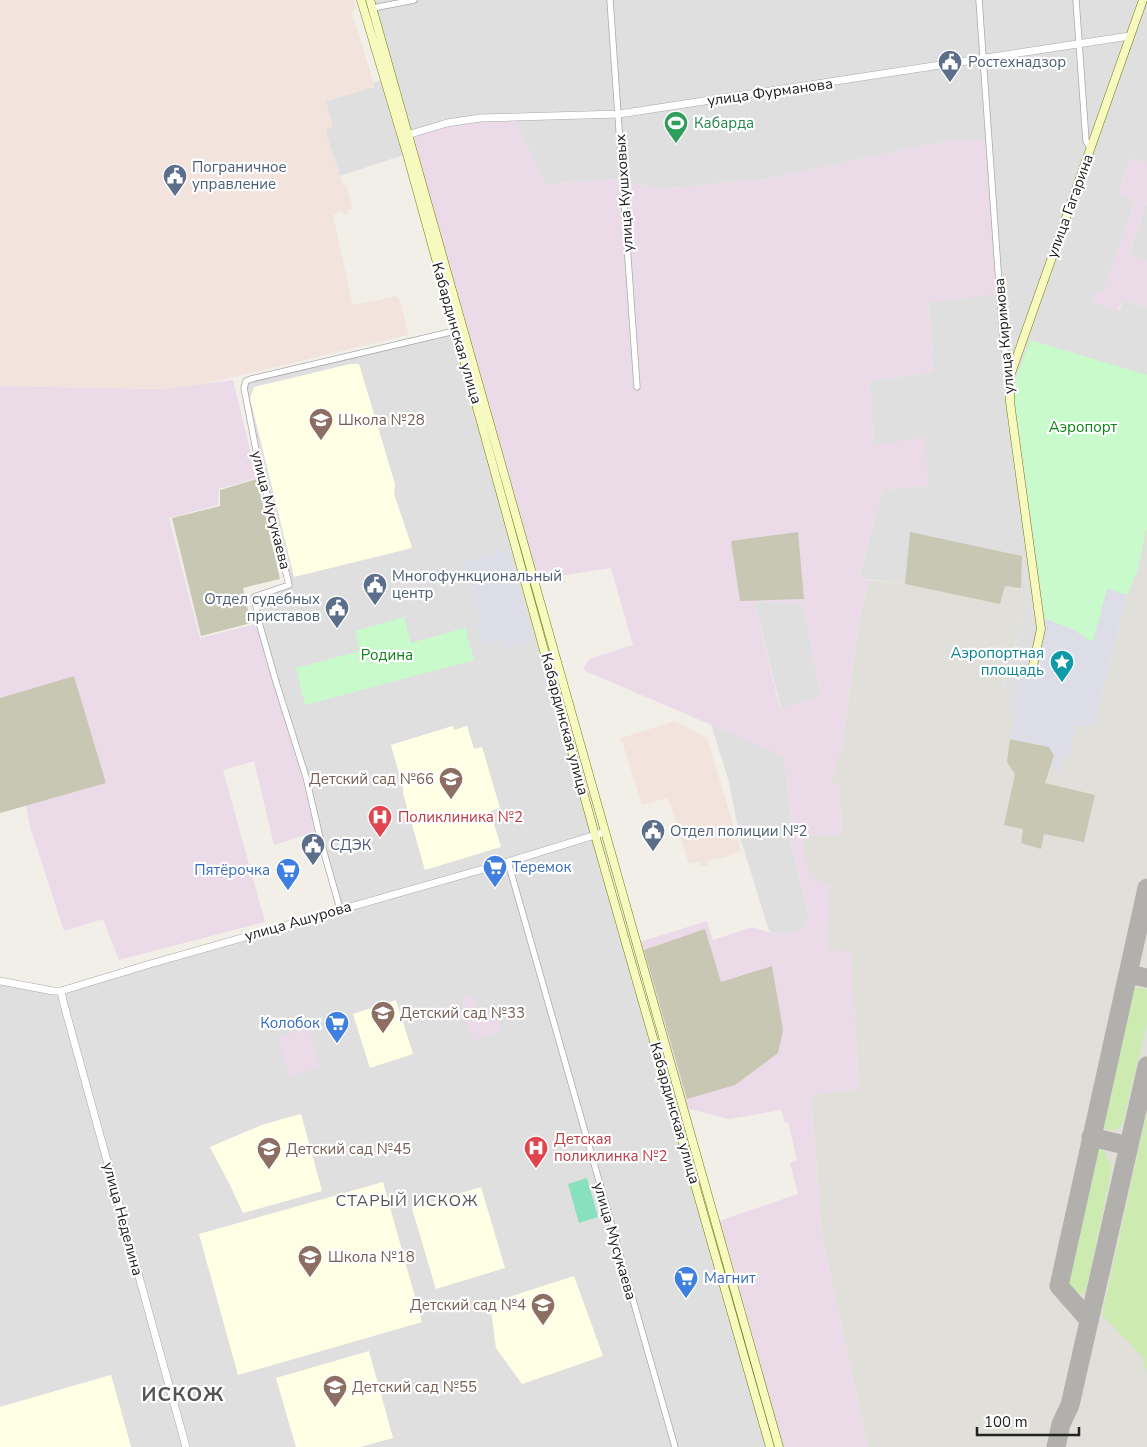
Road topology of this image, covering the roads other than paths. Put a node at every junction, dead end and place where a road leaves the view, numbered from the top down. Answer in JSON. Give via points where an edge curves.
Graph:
{"nodes":[{"id":1,"x":361,"y":0,"type":"edge"},
{"id":2,"x":414,"y":0,"type":"edge"},
{"id":3,"x":610,"y":0,"type":"edge"},
{"id":4,"x":979,"y":0,"type":"edge"},
{"id":5,"x":1076,"y":0,"type":"edge"},
{"id":6,"x":1143,"y":0,"type":"edge"},
{"id":7,"x":372,"y":4,"type":"edge"},
{"id":8,"x":1130,"y":36,"type":"junction"},
{"id":9,"x":1080,"y":43,"type":"junction"},
{"id":10,"x":983,"y":58,"type":"junction"},
{"id":11,"x":619,"y":114,"type":"junction"},
{"id":12,"x":405,"y":136,"type":"junction"},
{"id":13,"x":1090,"y":148,"type":"junction"},
{"id":14,"x":459,"y":330,"type":"junction"},
{"id":15,"x":1010,"y":376,"type":"junction"},
{"id":16,"x":638,"y":387,"type":"dead end"},
{"id":17,"x":1032,"y":670,"type":"dead end"},
{"id":18,"x":605,"y":832,"type":"junction"},
{"id":19,"x":595,"y":835,"type":"junction"},
{"id":20,"x":508,"y":862,"type":"junction"},
{"id":21,"x":340,"y":909,"type":"junction"},
{"id":22,"x":0,"y":981,"type":"edge"},
{"id":23,"x":62,"y":991,"type":"junction"},
{"id":24,"x":186,"y":1447,"type":"edge"},
{"id":25,"x":675,"y":1447,"type":"edge"},
{"id":26,"x":770,"y":1447,"type":"edge"},
{"id":27,"x":779,"y":1447,"type":"edge"}],
"edges":[{"from":1,"to":12,"type":"main road","name":"Кабардинская улица"},
{"from":2,"to":7,"type":"street"},
{"from":3,"to":11,"type":"street","name":"улица Кушховых"},
{"from":4,"to":10,"type":"street","name":"улица Киримова"},
{"from":5,"to":9,"type":"street"},
{"from":6,"to":8,"type":"main road","name":"улица Гагарина"},
{"from":7,"to":12,"type":"main road","name":"Кабардинская улица"},
{"from":8,"to":9,"type":"street","name":"улица Фурманова"},
{"from":8,"to":13,"type":"main road","name":"улица Гагарина"},
{"from":9,"to":10,"type":"street","name":"улица Фурманова"},
{"from":9,"to":13,"type":"street","via":[[1086,141]]},
{"from":10,"to":11,"type":"street","name":"улица Фурманова"},
{"from":10,"to":15,"type":"street","name":"улица Киримова","via":[[1003,341]]},
{"from":11,"to":12,"type":"street","name":"улица Фурманова","via":[[480,118],[447,123]]},
{"from":11,"to":16,"type":"street","name":"улица Кушховых"},
{"from":12,"to":14,"type":"main road","name":"Кабардинская улица"},
{"from":13,"to":15,"type":"main road","name":"улица Гагарина"},
{"from":14,"to":18,"type":"main road","name":"Кабардинская улица"},
{"from":14,"to":19,"type":"main road","name":"Кабардинская улица"},
{"from":14,"to":21,"type":"street","name":"улица Мусукаева","via":[[250,379],[244,388],[289,585],[254,597]]},
{"from":15,"to":17,"type":"main road","name":"улица Киримова","via":[[1011,409],[1041,629]]},
{"from":18,"to":19,"type":"street","name":"улица Ашурова"},
{"from":18,"to":27,"type":"main road","name":"Кабардинская улица"},
{"from":19,"to":20,"type":"street","name":"улица Ашурова"},
{"from":19,"to":26,"type":"main road","name":"Кабардинская улица"},
{"from":20,"to":21,"type":"street","name":"улица Ашурова"},
{"from":20,"to":25,"type":"street","name":"улица Мусукаева"},
{"from":21,"to":23,"type":"street","name":"улица Ашурова"},
{"from":22,"to":23,"type":"street","name":"улица Ашурова"},
{"from":23,"to":24,"type":"street","name":"улица Неделина","via":[[89,1100]]}]}
